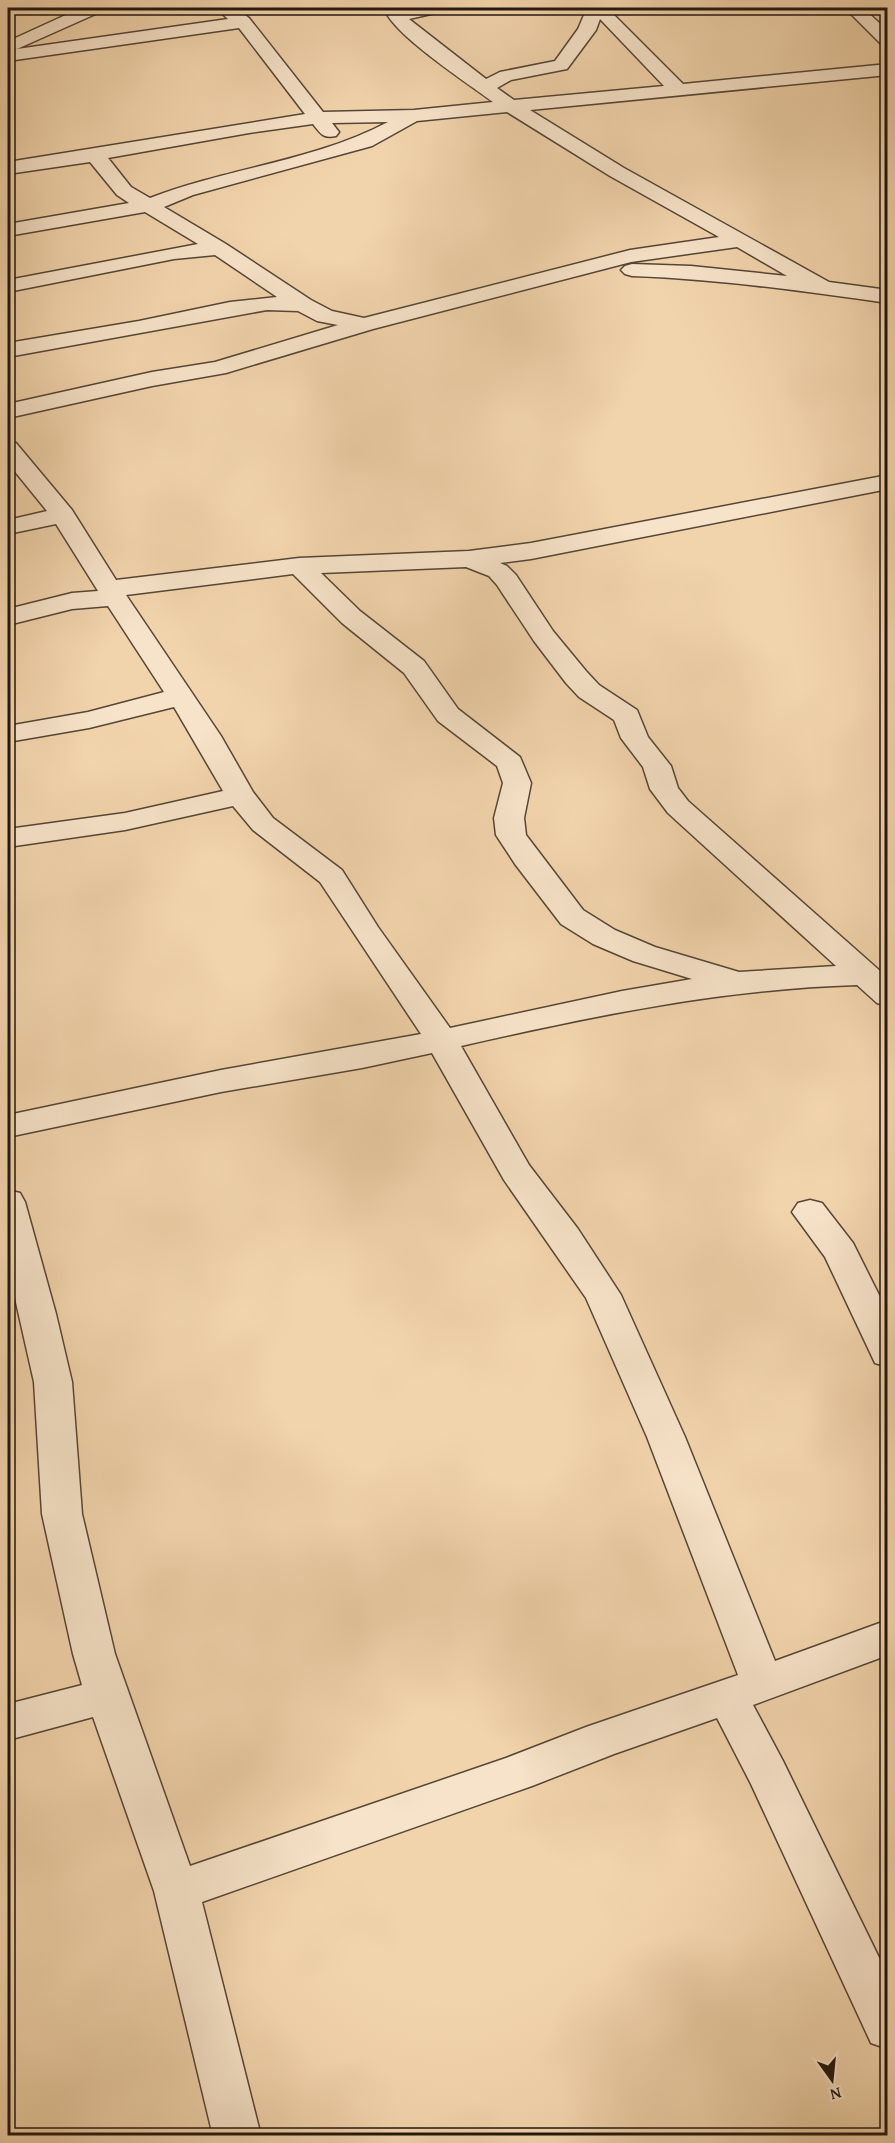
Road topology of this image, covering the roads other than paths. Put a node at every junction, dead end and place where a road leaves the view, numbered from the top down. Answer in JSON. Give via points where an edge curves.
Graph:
{"nodes":[{"id":1,"x":94,"y":8,"type":"edge"},
{"id":2,"x":225,"y":8,"type":"edge"},
{"id":3,"x":434,"y":8,"type":"edge"},
{"id":4,"x":597,"y":8,"type":"edge"},
{"id":5,"x":854,"y":8,"type":"edge"},
{"id":6,"x":394,"y":12,"type":"edge"},
{"id":7,"x":243,"y":22,"type":"junction"},
{"id":8,"x":888,"y":41,"type":"edge"},
{"id":9,"x":8,"y":49,"type":"edge"},
{"id":10,"x":8,"y":56,"type":"edge"},
{"id":11,"x":888,"y":69,"type":"edge"},
{"id":12,"x":484,"y":87,"type":"junction"},
{"id":13,"x":681,"y":91,"type":"junction"},
{"id":14,"x":520,"y":108,"type":"junction"},
{"id":15,"x":414,"y":116,"type":"junction"},
{"id":16,"x":317,"y":118,"type":"junction"},
{"id":17,"x":344,"y":149,"type":"junction"},
{"id":18,"x":94,"y":155,"type":"junction"},
{"id":19,"x":8,"y":168,"type":"edge"},
{"id":20,"x":150,"y":205,"type":"junction"},
{"id":21,"x":8,"y":230,"type":"edge"},
{"id":22,"x":197,"y":236,"type":"junction"},
{"id":23,"x":724,"y":239,"type":"junction"},
{"id":24,"x":219,"y":248,"type":"junction"},
{"id":25,"x":174,"y":253,"type":"junction"},
{"id":26,"x":576,"y":270,"type":"junction"},
{"id":27,"x":8,"y":286,"type":"edge"},
{"id":28,"x":820,"y":286,"type":"junction"},
{"id":29,"x":888,"y":297,"type":"edge"},
{"id":30,"x":303,"y":305,"type":"junction"},
{"id":31,"x":365,"y":324,"type":"junction"},
{"id":32,"x":8,"y":350,"type":"edge"},
{"id":33,"x":8,"y":411,"type":"edge"},
{"id":34,"x":9,"y":451,"type":"edge"},
{"id":35,"x":888,"y":482,"type":"edge"},
{"id":36,"x":63,"y":515,"type":"junction"},
{"id":37,"x":8,"y":527,"type":"edge"},
{"id":38,"x":469,"y":559,"type":"junction"},
{"id":39,"x":299,"y":567,"type":"junction"},
{"id":40,"x":112,"y":594,"type":"junction"},
{"id":41,"x":8,"y":617,"type":"edge"},
{"id":42,"x":180,"y":697,"type":"junction"},
{"id":43,"x":8,"y":734,"type":"edge"},
{"id":44,"x":240,"y":795,"type":"junction"},
{"id":45,"x":8,"y":838,"type":"edge"},
{"id":46,"x":865,"y":975,"type":"junction"},
{"id":47,"x":737,"y":981,"type":"junction"},
{"id":48,"x":888,"y":996,"type":"edge"},
{"id":49,"x":441,"y":1039,"type":"junction"},
{"id":50,"x":8,"y":1126,"type":"edge"},
{"id":51,"x":8,"y":1202,"type":"edge"},
{"id":52,"x":810,"y":1212,"type":"dead end"},
{"id":53,"x":888,"y":1353,"type":"edge"},
{"id":54,"x":888,"y":1637,"type":"edge"},
{"id":55,"x":745,"y":1690,"type":"junction"},
{"id":56,"x":106,"y":1696,"type":"junction"},
{"id":57,"x":8,"y":1722,"type":"edge"},
{"id":58,"x":177,"y":1891,"type":"junction"},
{"id":59,"x":888,"y":2027,"type":"edge"},
{"id":60,"x":237,"y":2136,"type":"edge"}],
"edges":[{"from":1,"to":9,"type":"street"},
{"from":2,"to":7,"type":"street"},
{"from":3,"to":6,"type":"street"},
{"from":4,"to":12,"type":"street","via":[[561,65],[506,76]]},
{"from":4,"to":13,"type":"street"},
{"from":5,"to":8,"type":"street"},
{"from":6,"to":12,"type":"street"},
{"from":7,"to":10,"type":"street"},
{"from":7,"to":16,"type":"street"},
{"from":11,"to":13,"type":"street"},
{"from":12,"to":14,"type":"street"},
{"from":13,"to":14,"type":"street"},
{"from":14,"to":15,"type":"street"},
{"from":14,"to":23,"type":"street"},
{"from":15,"to":16,"type":"street"},
{"from":15,"to":17,"type":"street"},
{"from":16,"to":17,"type":"street"},
{"from":16,"to":18,"type":"street"},
{"from":17,"to":20,"type":"street","via":[[186,191]]},
{"from":18,"to":19,"type":"street"},
{"from":18,"to":20,"type":"street","via":[[116,183]]},
{"from":20,"to":21,"type":"street"},
{"from":20,"to":22,"type":"street"},
{"from":22,"to":24,"type":"street"},
{"from":22,"to":25,"type":"street"},
{"from":23,"to":26,"type":"street"},
{"from":23,"to":28,"type":"street"},
{"from":24,"to":25,"type":"street"},
{"from":24,"to":30,"type":"street"},
{"from":25,"to":27,"type":"street"},
{"from":26,"to":28,"type":"street","via":[[691,272]]},
{"from":26,"to":31,"type":"street"},
{"from":28,"to":29,"type":"street"},
{"from":30,"to":31,"type":"street","via":[[325,316]]},
{"from":30,"to":32,"type":"street","via":[[258,304]]},
{"from":31,"to":33,"type":"street","via":[[218,368]]},
{"from":34,"to":36,"type":"street"},
{"from":35,"to":38,"type":"street","via":[[531,551]]},
{"from":36,"to":37,"type":"street"},
{"from":36,"to":40,"type":"street"},
{"from":38,"to":39,"type":"street"},
{"from":38,"to":46,"type":"street","via":[[498,571],[576,677],[589,691],[627,716],[634,738],[657,766],[664,789],[678,807]]},
{"from":39,"to":40,"type":"street"},
{"from":39,"to":47,"type":"street","via":[[351,617],[414,667],[448,716],[510,763],[517,783],[509,818],[511,835],[572,917],[604,937],[644,954]]},
{"from":40,"to":41,"type":"street"},
{"from":40,"to":42,"type":"street"},
{"from":42,"to":43,"type":"street","via":[[89,720]]},
{"from":42,"to":44,"type":"street"},
{"from":44,"to":45,"type":"street","via":[[146,817]]},
{"from":44,"to":49,"type":"street","via":[[263,824],[331,876]]},
{"from":46,"to":47,"type":"street","via":[[812,974]]},
{"from":46,"to":48,"type":"street"},
{"from":47,"to":49,"type":"street","via":[[615,1001]]},
{"from":49,"to":50,"type":"street"},
{"from":49,"to":55,"type":"street","via":[[516,1172],[603,1295],[666,1437]]},
{"from":51,"to":56,"type":"street","via":[[53,1382],[62,1514]]},
{"from":52,"to":53,"type":"street","via":[[840,1252]]},
{"from":54,"to":55,"type":"street"},
{"from":55,"to":58,"type":"street"},
{"from":55,"to":59,"type":"street","via":[[768,1774]]},
{"from":56,"to":57,"type":"street"},
{"from":56,"to":58,"type":"street"},
{"from":58,"to":60,"type":"street"}]}
